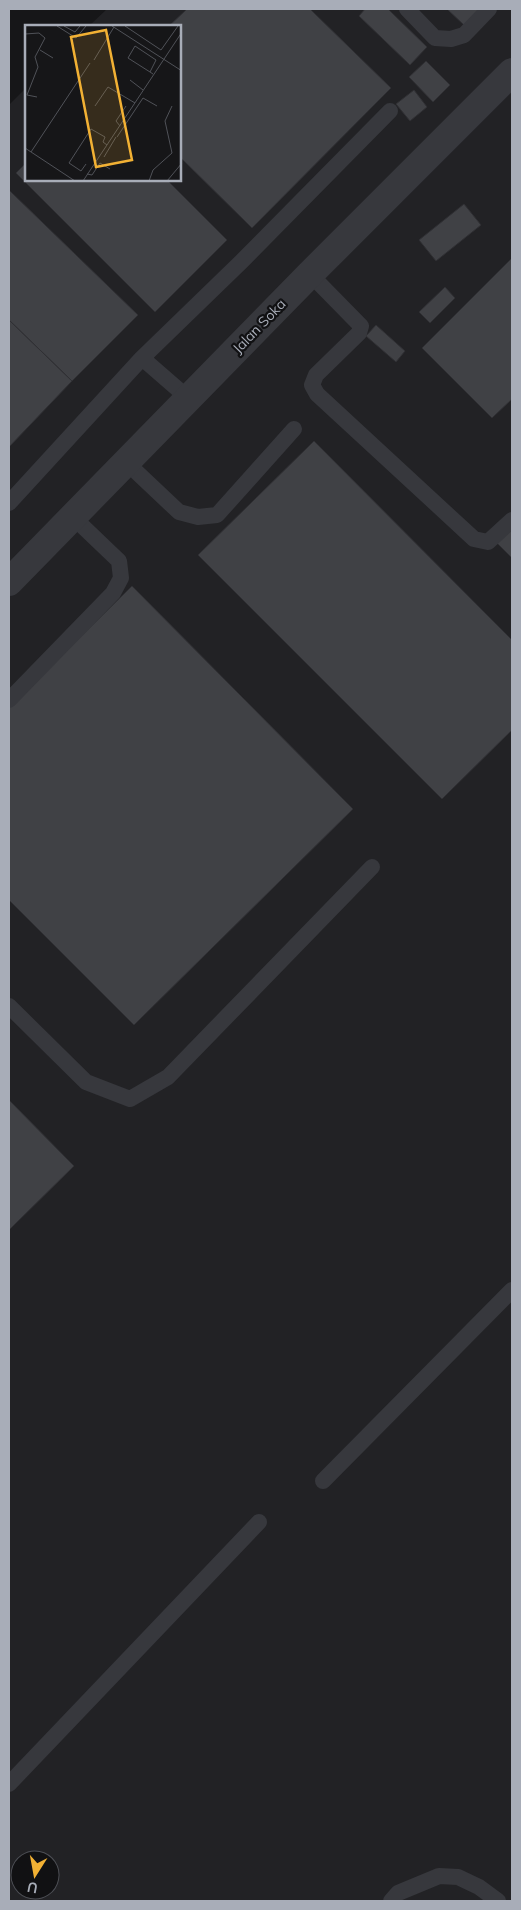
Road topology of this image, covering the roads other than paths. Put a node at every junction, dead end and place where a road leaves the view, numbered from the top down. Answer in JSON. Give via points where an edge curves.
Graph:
{"nodes":[{"id":1,"x":407,"y":9,"type":"edge"},
{"id":2,"x":489,"y":9,"type":"edge"},
{"id":3,"x":512,"y":72,"type":"edge"},
{"id":4,"x":390,"y":111,"type":"dead end"},
{"id":5,"x":310,"y":274,"type":"junction"},
{"id":6,"x":142,"y":358,"type":"junction"},
{"id":7,"x":188,"y":398,"type":"junction"},
{"id":8,"x":294,"y":428,"type":"dead end"},
{"id":9,"x":126,"y":462,"type":"junction"},
{"id":10,"x":9,"y":503,"type":"edge"},
{"id":11,"x":73,"y":517,"type":"junction"},
{"id":12,"x":512,"y":520,"type":"edge"},
{"id":13,"x":9,"y":582,"type":"edge"},
{"id":14,"x":9,"y":700,"type":"edge"},
{"id":15,"x":372,"y":867,"type":"dead end"},
{"id":16,"x":9,"y":1006,"type":"edge"},
{"id":17,"x":512,"y":1290,"type":"edge"},
{"id":18,"x":323,"y":1481,"type":"dead end"},
{"id":19,"x":259,"y":1522,"type":"dead end"},
{"id":20,"x":9,"y":1784,"type":"edge"},
{"id":21,"x":391,"y":1901,"type":"edge"},
{"id":22,"x":498,"y":1901,"type":"edge"}],
"edges":[{"from":1,"to":2,"type":"lane","via":[[435,38],[451,39],[464,35]]},
{"from":3,"to":5,"type":"street","name":"Jalan Soka"},
{"from":4,"to":6,"type":"lane"},
{"from":5,"to":7,"type":"street","name":"Jalan Soka"},
{"from":5,"to":12,"type":"lane","via":[[361,326],[359,333],[316,375],[312,385],[317,394],[474,539],[488,542]]},
{"from":6,"to":7,"type":"lane"},
{"from":6,"to":10,"type":"lane"},
{"from":7,"to":9,"type":"street","name":"Jalan Soka"},
{"from":8,"to":9,"type":"lane","via":[[217,515],[198,517],[179,512]]},
{"from":9,"to":11,"type":"street","name":"Jalan Soka"},
{"from":11,"to":13,"type":"street","name":"Jalan Soka"},
{"from":11,"to":14,"type":"lane","via":[[119,561],[121,578],[113,594]]},
{"from":15,"to":16,"type":"lane","via":[[168,1077],[130,1099],[86,1082]]},
{"from":17,"to":18,"type":"lane"},
{"from":19,"to":20,"type":"lane"},
{"from":21,"to":22,"type":"lane","via":[[398,1893],[439,1876],[458,1877]]}]}
